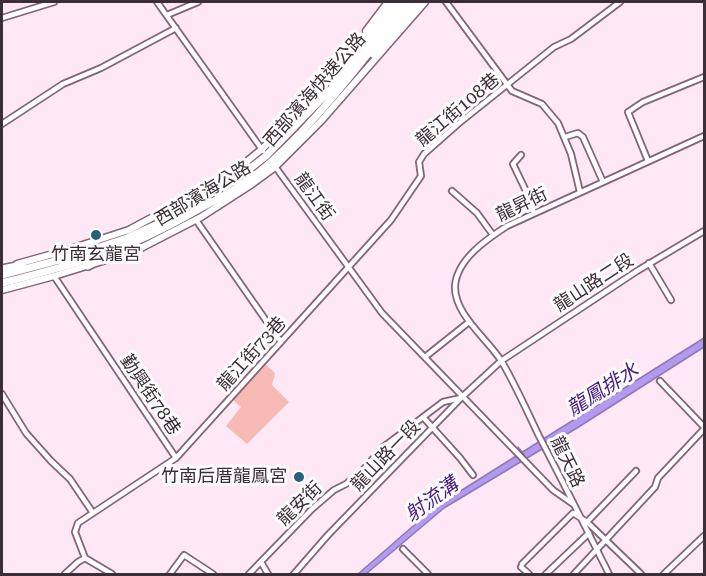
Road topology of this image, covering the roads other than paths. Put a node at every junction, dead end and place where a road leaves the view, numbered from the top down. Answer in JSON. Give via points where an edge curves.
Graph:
{"nodes":[{"id":1,"x":54,"y":2,"type":"edge"},
{"id":2,"x":157,"y":2,"type":"edge"},
{"id":3,"x":198,"y":2,"type":"edge"},
{"id":4,"x":388,"y":2,"type":"edge"},
{"id":5,"x":394,"y":2,"type":"edge"},
{"id":6,"x":401,"y":2,"type":"edge"},
{"id":7,"x":409,"y":2,"type":"edge"},
{"id":8,"x":418,"y":2,"type":"edge"},
{"id":9,"x":424,"y":2,"type":"edge"},
{"id":10,"x":446,"y":2,"type":"edge"},
{"id":11,"x":620,"y":2,"type":"edge"},
{"id":12,"x":169,"y":15,"type":"junction"},
{"id":13,"x":2,"y":18,"type":"edge"},
{"id":14,"x":176,"y":28,"type":"junction"},
{"id":15,"x":347,"y":63,"type":"junction"},
{"id":16,"x":352,"y":74,"type":"junction"},
{"id":17,"x":705,"y":77,"type":"edge"},
{"id":18,"x":507,"y":86,"type":"junction"},
{"id":19,"x":2,"y":124,"type":"edge"},
{"id":20,"x":705,"y":136,"type":"edge"},
{"id":21,"x":565,"y":137,"type":"junction"},
{"id":22,"x":262,"y":148,"type":"junction"},
{"id":23,"x":521,"y":155,"type":"dead end"},
{"id":24,"x":648,"y":161,"type":"junction"},
{"id":25,"x":271,"y":162,"type":"junction"},
{"id":26,"x":603,"y":182,"type":"junction"},
{"id":27,"x":452,"y":191,"type":"dead end"},
{"id":28,"x":580,"y":192,"type":"junction"},
{"id":29,"x":534,"y":213,"type":"junction"},
{"id":30,"x":196,"y":219,"type":"junction"},
{"id":31,"x":705,"y":231,"type":"edge"},
{"id":32,"x":493,"y":235,"type":"junction"},
{"id":33,"x":126,"y":245,"type":"junction"},
{"id":34,"x":63,"y":259,"type":"junction"},
{"id":35,"x":649,"y":264,"type":"junction"},
{"id":36,"x":88,"y":266,"type":"junction"},
{"id":37,"x":347,"y":267,"type":"junction"},
{"id":38,"x":2,"y":268,"type":"edge"},
{"id":39,"x":2,"y":275,"type":"edge"},
{"id":40,"x":54,"y":276,"type":"junction"},
{"id":41,"x":2,"y":283,"type":"edge"},
{"id":42,"x":2,"y":290,"type":"edge"},
{"id":43,"x":670,"y":300,"type":"dead end"},
{"id":44,"x":469,"y":321,"type":"junction"},
{"id":45,"x":281,"y":342,"type":"junction"},
{"id":46,"x":425,"y":357,"type":"junction"},
{"id":47,"x":501,"y":361,"type":"junction"},
{"id":48,"x":660,"y":381,"type":"dead end"},
{"id":49,"x":2,"y":394,"type":"edge"},
{"id":50,"x":462,"y":397,"type":"junction"},
{"id":51,"x":423,"y":417,"type":"junction"},
{"id":52,"x":433,"y":427,"type":"junction"},
{"id":53,"x":705,"y":428,"type":"edge"},
{"id":54,"x":176,"y":458,"type":"junction"},
{"id":55,"x":636,"y":471,"type":"dead end"},
{"id":56,"x":473,"y":475,"type":"dead end"},
{"id":57,"x":573,"y":504,"type":"junction"},
{"id":58,"x":93,"y":513,"type":"junction"},
{"id":59,"x":581,"y":516,"type":"junction"},
{"id":60,"x":587,"y":522,"type":"junction"},
{"id":61,"x":589,"y":533,"type":"junction"},
{"id":62,"x":704,"y":536,"type":"edge"},
{"id":63,"x":606,"y":542,"type":"junction"},
{"id":64,"x":403,"y":549,"type":"dead end"},
{"id":65,"x":598,"y":550,"type":"junction"},
{"id":66,"x":85,"y":558,"type":"junction"},
{"id":67,"x":261,"y":562,"type":"junction"},
{"id":68,"x":607,"y":573,"type":"edge"},
{"id":69,"x":65,"y":574,"type":"edge"},
{"id":70,"x":112,"y":574,"type":"edge"},
{"id":71,"x":170,"y":574,"type":"edge"},
{"id":72,"x":213,"y":574,"type":"edge"},
{"id":73,"x":249,"y":574,"type":"edge"},
{"id":74,"x":268,"y":574,"type":"edge"},
{"id":75,"x":294,"y":574,"type":"edge"},
{"id":76,"x":428,"y":574,"type":"edge"},
{"id":77,"x":529,"y":574,"type":"edge"},
{"id":78,"x":546,"y":574,"type":"edge"},
{"id":79,"x":574,"y":574,"type":"edge"},
{"id":80,"x":641,"y":574,"type":"edge"},
{"id":81,"x":664,"y":574,"type":"edge"}],
"edges":[{"from":1,"to":13,"type":"street"},
{"from":2,"to":12,"type":"street","name":"龍江街"},
{"from":3,"to":12,"type":"street"},
{"from":4,"to":15,"type":"main road","name":"西部濱海公路"},
{"from":5,"to":15,"type":"highway"},
{"from":6,"to":15,"type":"highway","name":"西部濱海快速公路"},
{"from":7,"to":16,"type":"highway","name":"西部濱海快速公路"},
{"from":8,"to":16,"type":"highway","via":[[391,36]]},
{"from":9,"to":25,"type":"main road","name":"西部濱海公路","via":[[321,121]]},
{"from":10,"to":18,"type":"street"},
{"from":11,"to":18,"type":"street","name":"龍江街108巷","via":[[554,47]]},
{"from":12,"to":14,"type":"street","name":"龍江街"},
{"from":14,"to":19,"type":"street","via":[[63,84]]},
{"from":14,"to":22,"type":"street","name":"龍江街"},
{"from":15,"to":22,"type":"main road","name":"西部濱海公路"},
{"from":15,"to":25,"type":"highway","name":"西部濱海快速公路","via":[[332,88]]},
{"from":16,"to":25,"type":"highway","name":"西部濱海快速公路"},
{"from":17,"to":24,"type":"street","via":[[628,112]]},
{"from":18,"to":21,"type":"street","via":[[542,104]]},
{"from":18,"to":37,"type":"street","name":"龍江街108巷","via":[[424,154],[419,162],[421,176],[400,208]]},
{"from":20,"to":24,"type":"street","name":"龍昇街"},
{"from":21,"to":26,"type":"street","via":[[578,133],[583,137]]},
{"from":21,"to":28,"type":"street"},
{"from":22,"to":25,"type":"street","name":"龍江街"},
{"from":22,"to":38,"type":"main road","name":"西部濱海公路","via":[[228,177],[129,230]]},
{"from":23,"to":29,"type":"street","via":[[513,164]]},
{"from":24,"to":26,"type":"street","name":"龍昇街"},
{"from":25,"to":30,"type":"main road","name":"西部濱海公路"},
{"from":25,"to":33,"type":"highway","name":"西部濱海快速公路","via":[[219,199]]},
{"from":25,"to":34,"type":"highway","name":"西部濱海快速公路","via":[[160,223]]},
{"from":25,"to":37,"type":"street","name":"龍江街"},
{"from":26,"to":28,"type":"street","name":"龍昇街"},
{"from":27,"to":32,"type":"street","via":[[477,213]]},
{"from":28,"to":29,"type":"street","name":"龍昇街"},
{"from":29,"to":32,"type":"street","name":"龍昇街"},
{"from":30,"to":36,"type":"main road","name":"西部濱海公路","via":[[135,251]]},
{"from":30,"to":45,"type":"street"},
{"from":31,"to":35,"type":"street","name":"龍山路二段"},
{"from":32,"to":44,"type":"street","name":"龍昇街","via":[[458,272],[457,301]]},
{"from":33,"to":36,"type":"highway"},
{"from":33,"to":41,"type":"highway","name":"西部濱海快速公路"},
{"from":34,"to":38,"type":"highway"},
{"from":34,"to":39,"type":"highway","name":"西部濱海快速公路"},
{"from":35,"to":43,"type":"street"},
{"from":35,"to":47,"type":"street","name":"龍山路二段"},
{"from":36,"to":40,"type":"main road","name":"西部濱海公路"},
{"from":37,"to":45,"type":"street","name":"龍江街73巷"},
{"from":37,"to":46,"type":"street","name":"龍江街","via":[[382,313]]},
{"from":40,"to":42,"type":"main road","name":"西部濱海公路"},
{"from":40,"to":54,"type":"street","name":"勤興街78巷"},
{"from":44,"to":46,"type":"street"},
{"from":44,"to":47,"type":"street","name":"龍昇街"},
{"from":45,"to":54,"type":"street","name":"龍江街73巷"},
{"from":46,"to":50,"type":"street","name":"龍江街"},
{"from":47,"to":50,"type":"street","name":"龍山路一段"},
{"from":47,"to":57,"type":"street","name":"龍天路"},
{"from":48,"to":53,"type":"street"},
{"from":49,"to":58,"type":"street","via":[[26,433],[70,479]]},
{"from":50,"to":51,"type":"street","name":"龍安街","via":[[443,402]]},
{"from":50,"to":52,"type":"street","name":"龍山路一段"},
{"from":50,"to":57,"type":"street","name":"龍江街","via":[[553,490]]},
{"from":51,"to":52,"type":"street"},
{"from":51,"to":67,"type":"street","name":"龍安街","via":[[312,509]]},
{"from":52,"to":56,"type":"street"},
{"from":52,"to":75,"type":"street","name":"龍山路一段"},
{"from":53,"to":63,"type":"street"},
{"from":54,"to":58,"type":"street","name":"勤興街78巷"},
{"from":55,"to":60,"type":"street"},
{"from":57,"to":59,"type":"street","name":"龍天路"},
{"from":58,"to":66,"type":"street","name":"勤興街78巷","via":[[75,528]]},
{"from":59,"to":60,"type":"street"},
{"from":59,"to":61,"type":"street","name":"龍天路"},
{"from":59,"to":77,"type":"street","via":[[573,513],[522,566]]},
{"from":60,"to":63,"type":"street"},
{"from":61,"to":65,"type":"street","name":"龍天路"},
{"from":61,"to":78,"type":"street"},
{"from":62,"to":81,"type":"street"},
{"from":63,"to":65,"type":"street"},
{"from":63,"to":80,"type":"street"},
{"from":64,"to":76,"type":"street"},
{"from":65,"to":68,"type":"street","name":"龍天路"},
{"from":65,"to":79,"type":"street"},
{"from":66,"to":69,"type":"street"},
{"from":66,"to":70,"type":"street"},
{"from":67,"to":73,"type":"street","name":"龍安街"},
{"from":67,"to":74,"type":"street"},
{"from":71,"to":72,"type":"street","via":[[184,555]]}]}
